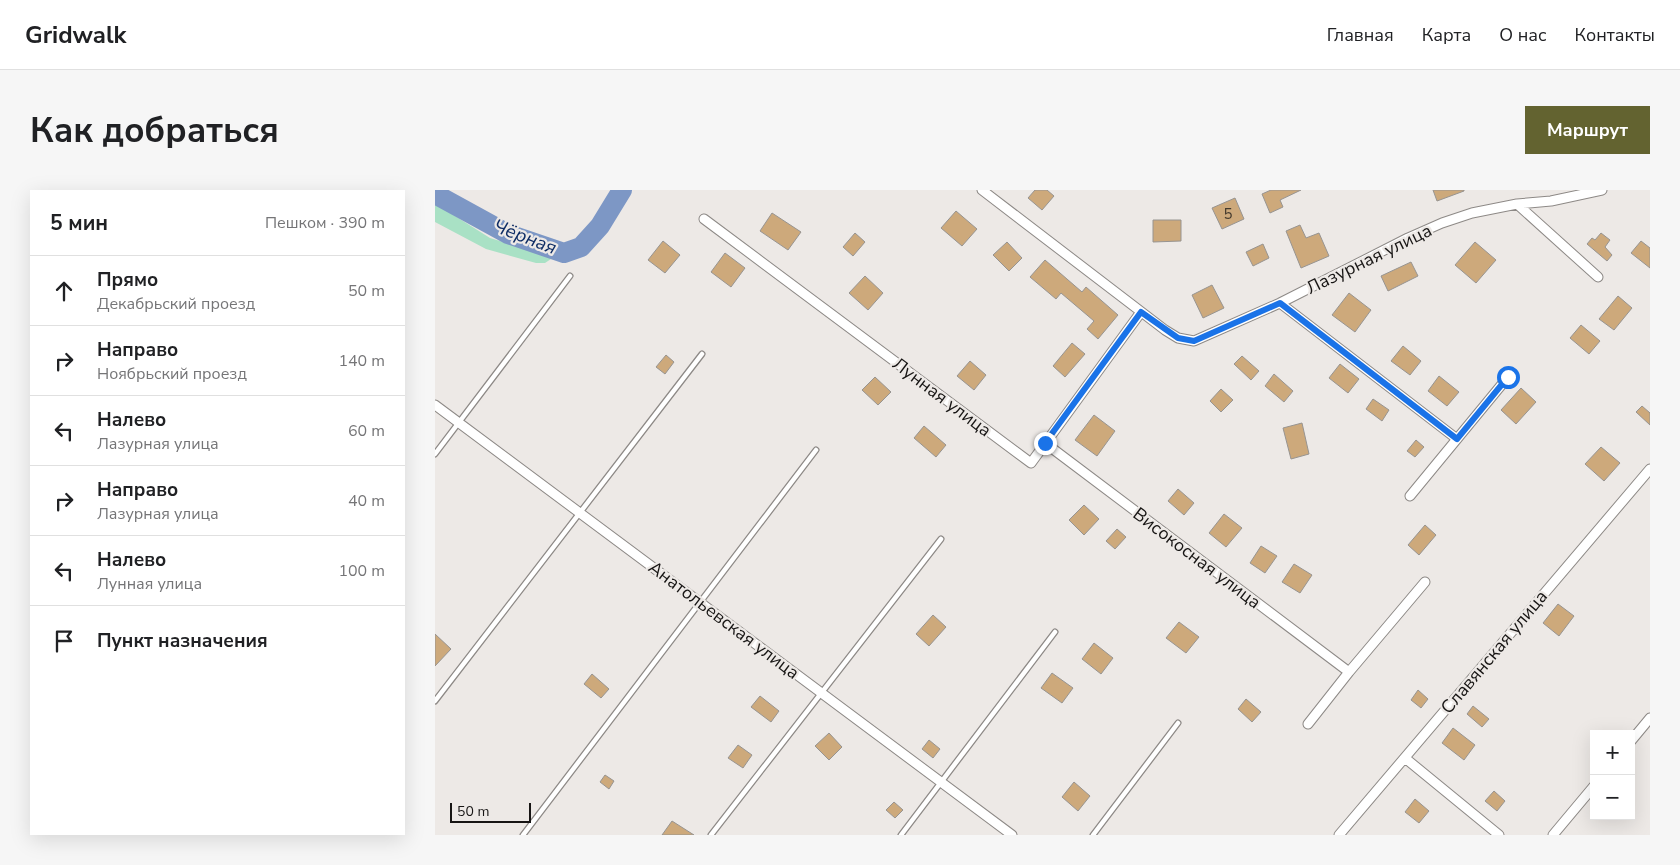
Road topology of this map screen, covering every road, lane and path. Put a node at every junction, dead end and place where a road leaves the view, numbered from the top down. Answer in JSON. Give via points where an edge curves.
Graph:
{"nodes":[{"id":1,"x":982,"y":190,"type":"edge"},
{"id":2,"x":1602,"y":190,"type":"edge"},
{"id":3,"x":1517,"y":204,"type":"junction"},
{"id":4,"x":704,"y":218,"type":"dead end"},
{"id":5,"x":571,"y":276,"type":"dead end"},
{"id":6,"x":1599,"y":277,"type":"dead end"},
{"id":7,"x":1280,"y":303,"type":"junction"},
{"id":8,"x":1141,"y":312,"type":"junction"},
{"id":9,"x":701,"y":354,"type":"dead end"},
{"id":10,"x":1508,"y":377,"type":"dead end"},
{"id":11,"x":435,"y":405,"type":"edge"},
{"id":12,"x":459,"y":423,"type":"junction"},
{"id":13,"x":1457,"y":439,"type":"junction"},
{"id":14,"x":1045,"y":443,"type":"junction"},
{"id":15,"x":816,"y":450,"type":"dead end"},
{"id":16,"x":435,"y":454,"type":"edge"},
{"id":17,"x":1650,"y":469,"type":"edge"},
{"id":18,"x":1410,"y":496,"type":"dead end"},
{"id":19,"x":580,"y":513,"type":"junction"},
{"id":20,"x":941,"y":538,"type":"dead end"},
{"id":21,"x":1425,"y":582,"type":"dead end"},
{"id":22,"x":700,"y":602,"type":"junction"},
{"id":23,"x":1055,"y":632,"type":"dead end"},
{"id":24,"x":1349,"y":672,"type":"junction"},
{"id":25,"x":821,"y":692,"type":"junction"},
{"id":26,"x":435,"y":701,"type":"edge"},
{"id":27,"x":1650,"y":718,"type":"edge"},
{"id":28,"x":1178,"y":723,"type":"dead end"},
{"id":29,"x":1308,"y":724,"type":"dead end"},
{"id":30,"x":1635,"y":736,"type":"edge"},
{"id":31,"x":1405,"y":758,"type":"junction"},
{"id":32,"x":941,"y":782,"type":"junction"},
{"id":33,"x":1590,"y":791,"type":"edge"},
{"id":34,"x":523,"y":835,"type":"edge"},
{"id":35,"x":711,"y":835,"type":"edge"},
{"id":36,"x":901,"y":835,"type":"edge"},
{"id":37,"x":1012,"y":835,"type":"edge"},
{"id":38,"x":1093,"y":835,"type":"edge"},
{"id":39,"x":1339,"y":835,"type":"edge"},
{"id":40,"x":1499,"y":835,"type":"edge"},
{"id":41,"x":1553,"y":835,"type":"edge"}],
"edges":[{"from":1,"to":8,"type":"street","name":"Лазурная улица"},
{"from":2,"to":3,"type":"street","name":"Лазурная улица","via":[[1551,202]]},
{"from":3,"to":6,"type":"street"},
{"from":3,"to":7,"type":"street","name":"Лазурная улица","via":[[1442,223]]},
{"from":4,"to":14,"type":"street","name":"Лунная улица","via":[[1031,463]]},
{"from":5,"to":12,"type":"lane"},
{"from":7,"to":8,"type":"street","name":"Лазурная улица","via":[[1194,341],[1178,338]]},
{"from":7,"to":13,"type":"street"},
{"from":8,"to":14,"type":"street","name":"Лунная улица"},
{"from":9,"to":19,"type":"lane"},
{"from":10,"to":13,"type":"street"},
{"from":11,"to":12,"type":"street","name":"Анатольевская улица"},
{"from":12,"to":16,"type":"lane"},
{"from":12,"to":19,"type":"street","name":"Анатольевская улица"},
{"from":13,"to":18,"type":"street"},
{"from":14,"to":24,"type":"street","name":"Високосная улица"},
{"from":15,"to":22,"type":"lane"},
{"from":17,"to":31,"type":"street","name":"Славянская улица"},
{"from":19,"to":22,"type":"street","name":"Анатольевская улица"},
{"from":19,"to":26,"type":"lane"},
{"from":20,"to":25,"type":"lane"},
{"from":21,"to":24,"type":"street"},
{"from":22,"to":25,"type":"street","name":"Анатольевская улица"},
{"from":22,"to":34,"type":"lane"},
{"from":23,"to":32,"type":"lane"},
{"from":24,"to":29,"type":"street"},
{"from":25,"to":32,"type":"street","name":"Анатольевская улица"},
{"from":25,"to":35,"type":"lane"},
{"from":27,"to":30,"type":"street"},
{"from":28,"to":38,"type":"lane"},
{"from":31,"to":39,"type":"street","name":"Славянская улица"},
{"from":31,"to":40,"type":"street"},
{"from":32,"to":36,"type":"lane"},
{"from":32,"to":37,"type":"street","name":"Анатольевская улица"},
{"from":33,"to":41,"type":"street"}]}
